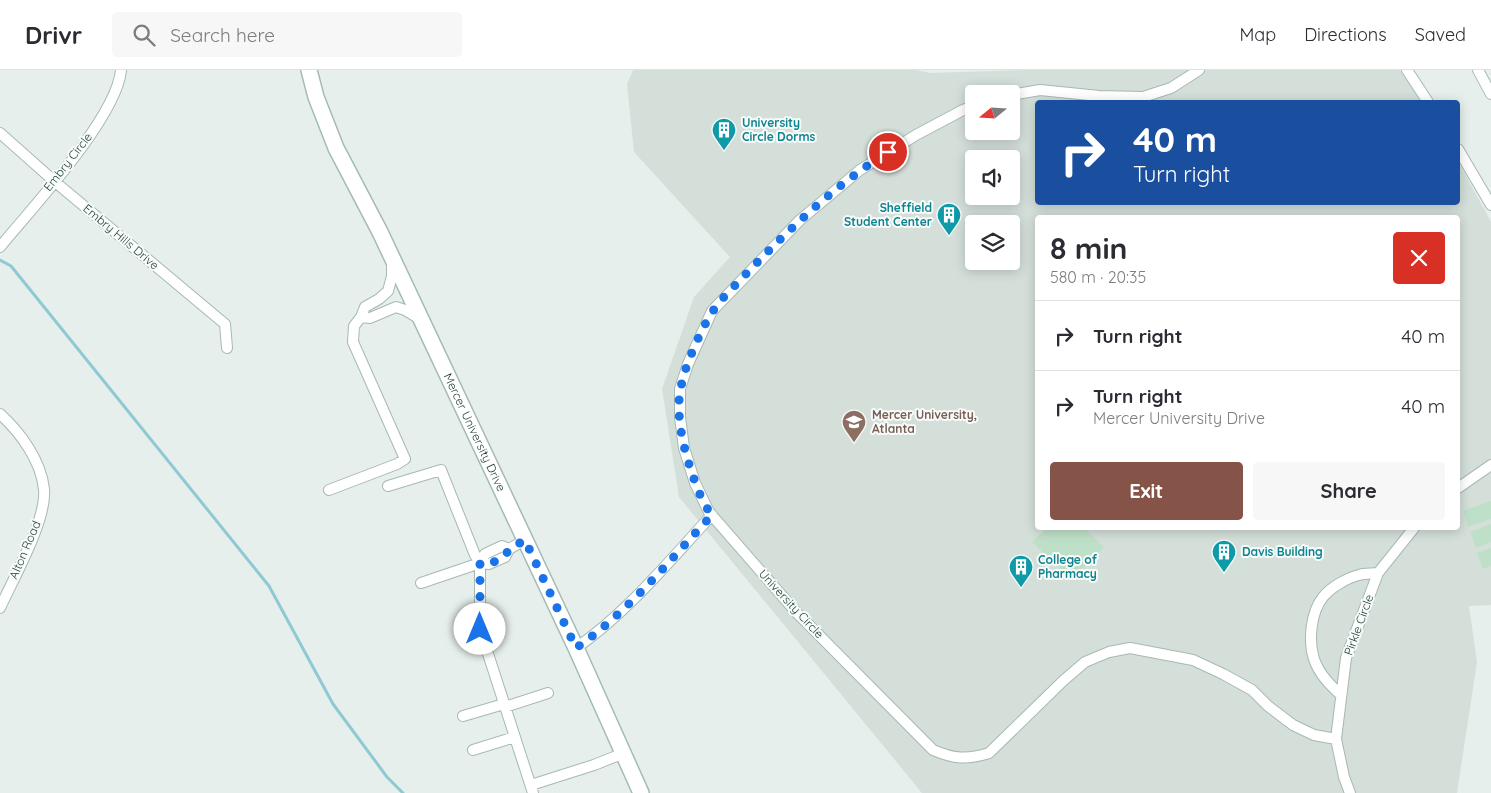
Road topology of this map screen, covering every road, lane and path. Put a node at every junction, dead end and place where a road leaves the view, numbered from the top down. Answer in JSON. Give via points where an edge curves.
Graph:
{"nodes":[{"id":1,"x":121,"y":70,"type":"edge"},
{"id":2,"x":309,"y":70,"type":"edge"},
{"id":3,"x":1199,"y":70,"type":"edge"},
{"id":4,"x":1407,"y":70,"type":"edge"},
{"id":5,"x":1478,"y":70,"type":"edge"},
{"id":6,"x":1020,"y":93,"type":"edge"},
{"id":7,"x":1491,"y":94,"type":"edge"},
{"id":8,"x":1427,"y":100,"type":"edge"},
{"id":9,"x":965,"y":109,"type":"edge"},
{"id":10,"x":0,"y":133,"type":"edge"},
{"id":11,"x":1460,"y":152,"type":"edge"},
{"id":12,"x":54,"y":181,"type":"junction"},
{"id":13,"x":1491,"y":205,"type":"edge"},
{"id":14,"x":0,"y":247,"type":"edge"},
{"id":15,"x":391,"y":256,"type":"junction"},
{"id":16,"x":382,"y":296,"type":"junction"},
{"id":17,"x":389,"y":310,"type":"junction"},
{"id":18,"x":361,"y":317,"type":"junction"},
{"id":19,"x":421,"y":319,"type":"junction"},
{"id":20,"x":227,"y":348,"type":"dead end"},
{"id":21,"x":0,"y":414,"type":"edge"},
{"id":22,"x":1491,"y":465,"type":"edge"},
{"id":23,"x":388,"y":486,"type":"dead end"},
{"id":24,"x":1460,"y":487,"type":"edge"},
{"id":25,"x":329,"y":490,"type":"dead end"},
{"id":26,"x":712,"y":515,"type":"junction"},
{"id":27,"x":1412,"y":530,"type":"edge"},
{"id":28,"x":525,"y":540,"type":"junction"},
{"id":29,"x":480,"y":563,"type":"junction"},
{"id":30,"x":1378,"y":573,"type":"junction"},
{"id":31,"x":421,"y":583,"type":"dead end"},
{"id":32,"x":0,"y":608,"type":"edge"},
{"id":33,"x":576,"y":648,"type":"junction"},
{"id":34,"x":548,"y":693,"type":"dead end"},
{"id":35,"x":1341,"y":695,"type":"junction"},
{"id":36,"x":505,"y":706,"type":"junction"},
{"id":37,"x":462,"y":716,"type":"dead end"},
{"id":38,"x":515,"y":737,"type":"junction"},
{"id":39,"x":1336,"y":739,"type":"junction"},
{"id":40,"x":473,"y":750,"type":"dead end"},
{"id":41,"x":624,"y":753,"type":"junction"},
{"id":42,"x":532,"y":789,"type":"edge"},
{"id":43,"x":641,"y":793,"type":"edge"},
{"id":44,"x":1350,"y":793,"type":"edge"}],
"edges":[{"from":1,"to":12,"type":"street","name":"Embry Circle","via":[[108,107]]},
{"from":2,"to":15,"type":"street","name":"Mercer University Drive","via":[[336,148]]},
{"from":3,"to":6,"type":"street","via":[[1171,88],[1143,97],[1040,90]]},
{"from":4,"to":8,"type":"street"},
{"from":5,"to":7,"type":"street"},
{"from":9,"to":26,"type":"street","name":"University Circle","via":[[860,170],[800,220],[712,311],[680,389],[680,417],[684,448],[695,483]]},
{"from":10,"to":12,"type":"street","name":"Embry Hills Drive"},
{"from":11,"to":13,"type":"street"},
{"from":12,"to":14,"type":"street","name":"Embry Circle"},
{"from":12,"to":20,"type":"street","name":"Embry Hills Drive","via":[[225,324]]},
{"from":15,"to":16,"type":"street","via":[[392,276],[388,291]]},
{"from":15,"to":19,"type":"street","name":"Mercer University Drive"},
{"from":16,"to":17,"type":"street"},
{"from":16,"to":18,"type":"street","via":[[365,307]]},
{"from":17,"to":18,"type":"street","via":[[370,318]]},
{"from":17,"to":19,"type":"street","via":[[396,307]]},
{"from":18,"to":25,"type":"street","via":[[354,326],[353,342],[405,459]]},
{"from":19,"to":28,"type":"street","name":"Mercer University Drive"},
{"from":21,"to":32,"type":"street","name":"Alton Road","via":[[25,442],[40,471],[44,491],[32,537]]},
{"from":22,"to":24,"type":"street"},
{"from":23,"to":29,"type":"street","via":[[441,470]]},
{"from":26,"to":33,"type":"street","via":[[635,598]]},
{"from":26,"to":39,"type":"street","name":"University Circle","via":[[797,613],[933,750],[945,755],[974,758],[989,753],[1085,662],[1130,648],[1193,660],[1252,690],[1293,725],[1314,735]]},
{"from":27,"to":30,"type":"street","name":"Pirkle Circle"},
{"from":28,"to":29,"type":"street","via":[[490,564]]},
{"from":28,"to":33,"type":"street","name":"Mercer University Drive"},
{"from":29,"to":31,"type":"street"},
{"from":29,"to":36,"type":"street","via":[[480,629]]},
{"from":30,"to":35,"type":"street","name":"Pirkle Circle","via":[[1346,658]]},
{"from":30,"to":35,"type":"street","via":[[1360,574],[1343,581],[1323,597],[1312,622],[1310,640],[1314,659],[1323,677]]},
{"from":33,"to":41,"type":"street","name":"Mercer University Drive"},
{"from":34,"to":36,"type":"street"},
{"from":35,"to":39,"type":"street","name":"Pirkle Circle"},
{"from":36,"to":37,"type":"street"},
{"from":36,"to":38,"type":"street"},
{"from":38,"to":40,"type":"street"},
{"from":38,"to":42,"type":"street"},
{"from":39,"to":44,"type":"street","name":"Pirkle Circle"},
{"from":41,"to":42,"type":"street"},
{"from":41,"to":43,"type":"street","name":"Mercer University Drive"}]}
